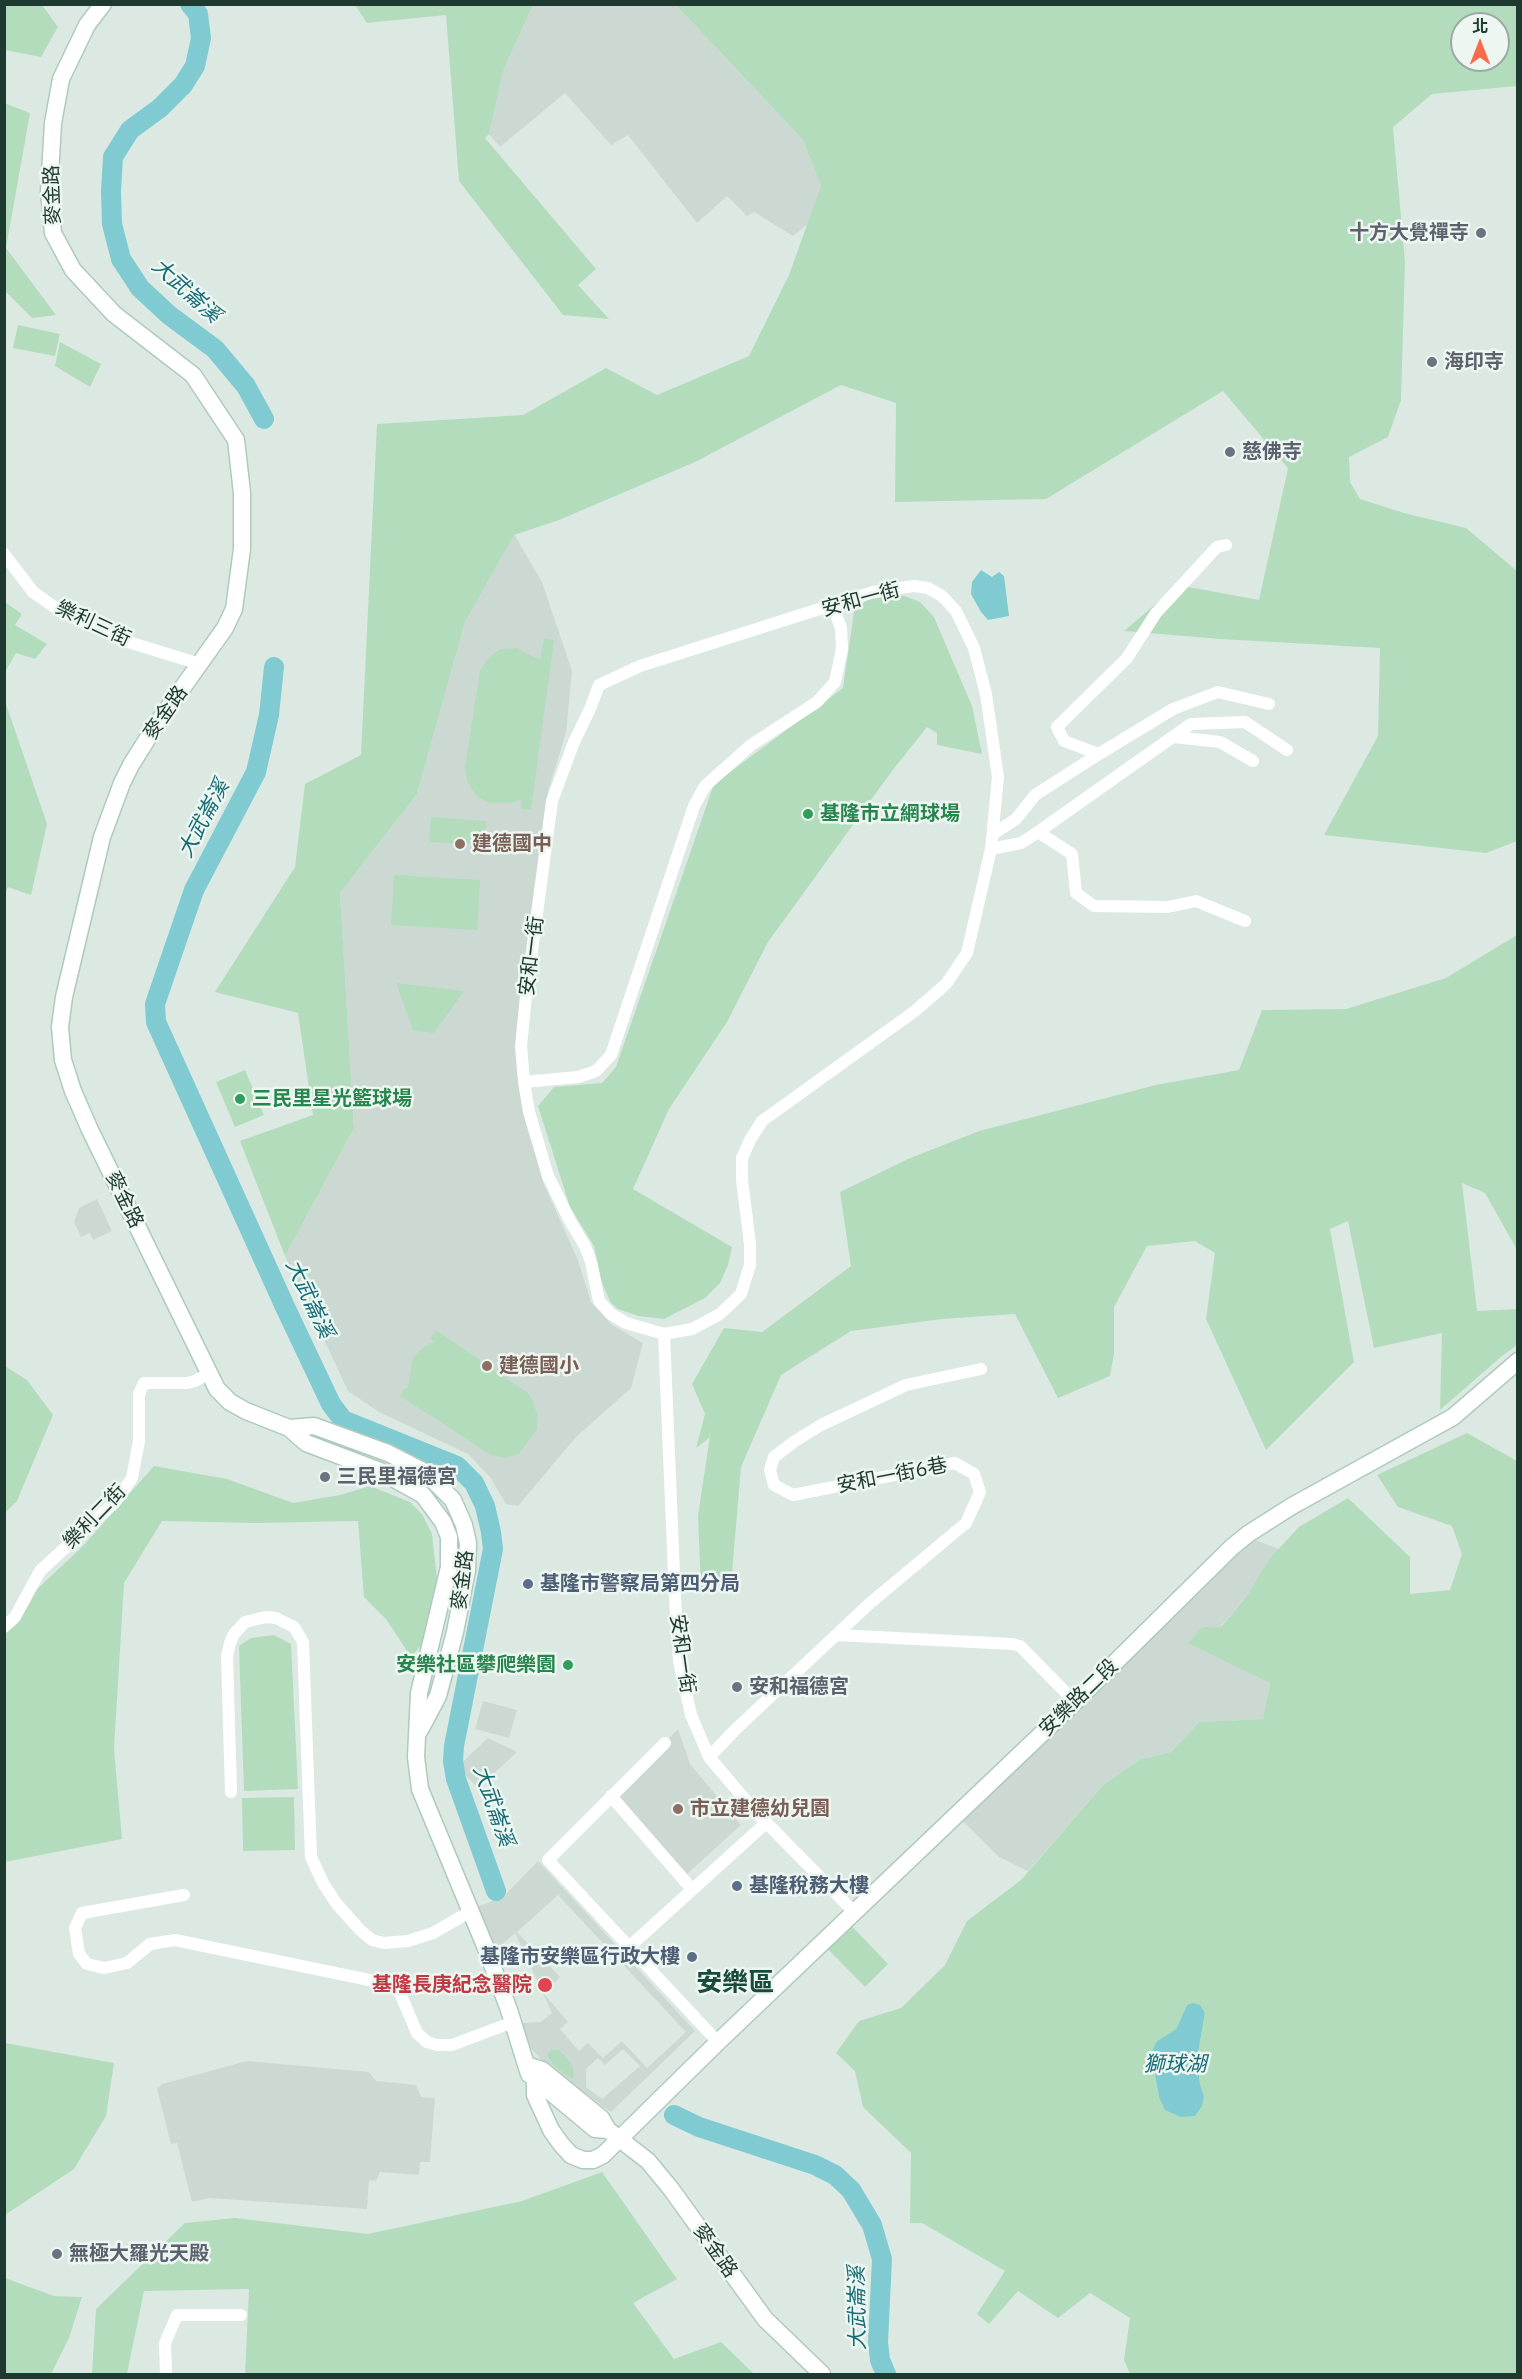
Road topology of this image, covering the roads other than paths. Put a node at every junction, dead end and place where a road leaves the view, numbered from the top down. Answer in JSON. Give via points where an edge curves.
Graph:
{"nodes":[{"id":1,"x":103,"y":4,"type":"edge"},
{"id":2,"x":1226,"y":545,"type":"dead end"},
{"id":3,"x":4,"y":554,"type":"edge"},
{"id":4,"x":833,"y":607,"type":"junction"},
{"id":5,"x":200,"y":664,"type":"junction"},
{"id":6,"x":1269,"y":704,"type":"dead end"},
{"id":7,"x":1174,"y":737,"type":"junction"},
{"id":8,"x":1287,"y":750,"type":"dead end"},
{"id":9,"x":1099,"y":754,"type":"junction"},
{"id":10,"x":1253,"y":761,"type":"dead end"},
{"id":11,"x":1038,"y":832,"type":"junction"},
{"id":12,"x":993,"y":834,"type":"junction"},
{"id":13,"x":991,"y":849,"type":"junction"},
{"id":14,"x":1245,"y":921,"type":"dead end"},
{"id":15,"x":524,"y":1082,"type":"junction"},
{"id":16,"x":664,"y":1334,"type":"junction"},
{"id":17,"x":1518,"y":1361,"type":"edge"},
{"id":18,"x":981,"y":1369,"type":"dead end"},
{"id":19,"x":208,"y":1374,"type":"junction"},
{"id":20,"x":289,"y":1428,"type":"junction"},
{"id":21,"x":4,"y":1627,"type":"edge"},
{"id":22,"x":435,"y":1628,"type":"junction"},
{"id":23,"x":455,"y":1632,"type":"junction"},
{"id":24,"x":838,"y":1635,"type":"junction"},
{"id":25,"x":1075,"y":1702,"type":"junction"},
{"id":26,"x":419,"y":1733,"type":"junction"},
{"id":27,"x":665,"y":1743,"type":"dead end"},
{"id":28,"x":709,"y":1757,"type":"junction"},
{"id":29,"x":231,"y":1792,"type":"dead end"},
{"id":30,"x":611,"y":1796,"type":"junction"},
{"id":31,"x":766,"y":1823,"type":"junction"},
{"id":32,"x":691,"y":1888,"type":"junction"},
{"id":33,"x":184,"y":1895,"type":"dead end"},
{"id":34,"x":471,"y":1911,"type":"junction"},
{"id":35,"x":854,"y":1912,"type":"junction"},
{"id":36,"x":629,"y":1947,"type":"junction"},
{"id":37,"x":513,"y":2022,"type":"junction"},
{"id":38,"x":718,"y":2042,"type":"junction"},
{"id":39,"x":527,"y":2065,"type":"junction"},
{"id":40,"x":536,"y":2082,"type":"junction"},
{"id":41,"x":614,"y":2134,"type":"junction"},
{"id":42,"x":242,"y":2314,"type":"dead end"},
{"id":43,"x":166,"y":2374,"type":"edge"},
{"id":44,"x":822,"y":2374,"type":"edge"}],
"edges":[{"from":1,"to":5,"type":"street","name":"麥金路","via":[[87,25],[61,79],[53,123],[49,191],[53,232],[73,270],[114,314],[193,375],[236,440],[242,493],[242,549],[236,598],[225,628]]},
{"from":2,"to":9,"type":"street","via":[[1217,547],[1156,614],[1127,658],[1057,727],[1064,741]]},
{"from":3,"to":5,"type":"street","name":"樂利三街","via":[[33,592],[60,611],[125,640]]},
{"from":4,"to":12,"type":"street","name":"安和一街","via":[[873,592],[914,586],[942,596],[956,611],[974,648],[986,694],[998,777]]},
{"from":4,"to":15,"type":"street","via":[[841,628],[842,650],[835,682],[817,702],[751,745],[705,786],[694,806],[611,1055],[596,1071],[578,1077]]},
{"from":4,"to":15,"type":"street","name":"安和一街","via":[[640,666],[599,685],[552,801],[526,996]]},
{"from":5,"to":19,"type":"street","name":"麥金路","via":[[136,757],[111,810],[97,852],[64,997],[60,1044],[70,1085],[90,1130]]},
{"from":6,"to":9,"type":"street","via":[[1218,692],[1173,710]]},
{"from":7,"to":8,"type":"street","via":[[1191,724],[1245,722]]},
{"from":7,"to":10,"type":"street","via":[[1220,742]]},
{"from":7,"to":11,"type":"street"},
{"from":9,"to":12,"type":"street","via":[[1035,795],[1016,819]]},
{"from":11,"to":13,"type":"street","via":[[1021,843]]},
{"from":11,"to":14,"type":"street","via":[[1072,854],[1076,893],[1094,906],[1168,907],[1196,901]]},
{"from":12,"to":13,"type":"street","name":"安和一街"},
{"from":13,"to":16,"type":"street","name":"安和一街","via":[[967,953],[946,984],[915,1011],[762,1121],[750,1140],[742,1158],[742,1180],[750,1265],[741,1294],[720,1314],[692,1329]]},
{"from":15,"to":16,"type":"street","name":"安和一街","via":[[548,1176],[585,1246],[600,1302],[626,1323]]},
{"from":16,"to":28,"type":"street","name":"安和一街","via":[[679,1661],[691,1714]]},
{"from":17,"to":25,"type":"street","name":"安樂路二段","via":[[1453,1417],[1248,1534]]},
{"from":18,"to":24,"type":"street","name":"安和一街6巷","via":[[906,1385],[821,1425],[774,1457],[770,1470],[774,1485],[793,1495],[955,1463],[974,1474],[980,1492],[966,1523]]},
{"from":19,"to":20,"type":"street","name":"麥金路","via":[[230,1402]]},
{"from":19,"to":21,"type":"street","name":"樂利二街","via":[[187,1383],[144,1383],[139,1394],[140,1442],[132,1478],[115,1502],[40,1571],[15,1617]]},
{"from":20,"to":22,"type":"street","name":"麥金路","via":[[306,1443],[389,1476],[423,1495],[437,1512],[449,1537],[449,1567]]},
{"from":20,"to":23,"type":"street","name":"麥金路","via":[[314,1426],[388,1453],[425,1472],[453,1500],[468,1543]]},
{"from":22,"to":23,"type":"street"},
{"from":22,"to":26,"type":"street","name":"麥金路","via":[[419,1693]]},
{"from":23,"to":26,"type":"street","name":"麥金路","via":[[438,1696]]},
{"from":24,"to":25,"type":"street","via":[[1020,1646]]},
{"from":24,"to":28,"type":"street","name":"安和一街6巷"},
{"from":25,"to":35,"type":"street","name":"安樂路二段"},
{"from":26,"to":34,"type":"street","name":"麥金路","via":[[416,1757],[420,1789]]},
{"from":27,"to":30,"type":"street"},
{"from":28,"to":31,"type":"street","name":"安和一街"},
{"from":29,"to":34,"type":"street","via":[[227,1656],[230,1643],[245,1622],[276,1618],[294,1627],[303,1642],[311,1857],[322,1883],[360,1930],[372,1940],[384,1943],[408,1941],[433,1932]]},
{"from":30,"to":32,"type":"street"},
{"from":30,"to":36,"type":"street","via":[[548,1860]]},
{"from":31,"to":32,"type":"street"},
{"from":31,"to":35,"type":"street","name":"安和一街"},
{"from":32,"to":36,"type":"street"},
{"from":33,"to":37,"type":"street","via":[[82,1913],[75,1928],[79,1954],[87,1964],[104,1968],[128,1964],[150,1944],[174,1940],[379,1982],[400,1993],[417,2033],[437,2045],[452,2045]]},
{"from":34,"to":37,"type":"street","name":"麥金路"},
{"from":35,"to":38,"type":"street","name":"安樂路二段"},
{"from":36,"to":38,"type":"street"},
{"from":37,"to":39,"type":"street","name":"麥金路"},
{"from":38,"to":41,"type":"street","name":"安樂路二段","via":[[641,2117]]},
{"from":39,"to":40,"type":"street","name":"麥金路"},
{"from":39,"to":41,"type":"street","name":"麥金路","via":[[542,2070],[601,2118]]},
{"from":40,"to":41,"type":"street","name":"麥金路","via":[[595,2129]]},
{"from":40,"to":41,"type":"street","via":[[535,2095],[551,2130],[571,2155],[593,2160],[603,2155]]},
{"from":41,"to":44,"type":"street","name":"麥金路","via":[[648,2161],[765,2319]]},
{"from":42,"to":43,"type":"street","via":[[177,2315],[165,2343]]}]}
